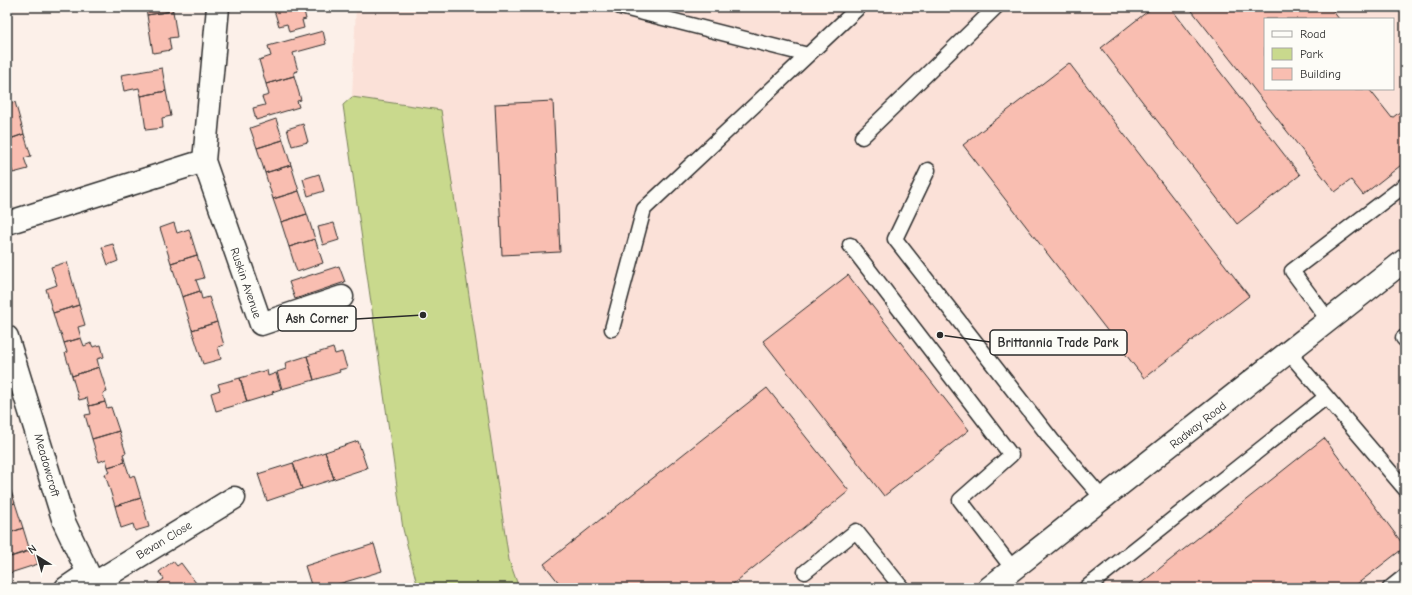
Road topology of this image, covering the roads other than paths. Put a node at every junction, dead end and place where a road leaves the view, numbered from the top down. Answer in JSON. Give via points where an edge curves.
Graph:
{"nodes":[{"id":1,"x":218,"y":7,"type":"edge"},
{"id":2,"x":620,"y":7,"type":"edge"},
{"id":3,"x":859,"y":7,"type":"edge"},
{"id":4,"x":996,"y":7,"type":"edge"},
{"id":5,"x":808,"y":55,"type":"junction"},
{"id":6,"x":862,"y":137,"type":"dead end"},
{"id":7,"x":204,"y":161,"type":"junction"},
{"id":8,"x":928,"y":170,"type":"dead end"},
{"id":9,"x":1405,"y":184,"type":"edge"},
{"id":10,"x":7,"y":223,"type":"edge"},
{"id":11,"x":850,"y":245,"type":"dead end"},
{"id":12,"x":1405,"y":260,"type":"edge"},
{"id":13,"x":342,"y":297,"type":"dead end"},
{"id":14,"x":1329,"y":321,"type":"junction"},
{"id":15,"x":612,"y":329,"type":"dead end"},
{"id":16,"x":7,"y":337,"type":"edge"},
{"id":17,"x":1289,"y":353,"type":"junction"},
{"id":18,"x":1326,"y":396,"type":"junction"},
{"id":19,"x":1405,"y":489,"type":"edge"},
{"id":20,"x":234,"y":498,"type":"dead end"},
{"id":21,"x":1102,"y":499,"type":"junction"},
{"id":22,"x":1013,"y":569,"type":"junction"},
{"id":23,"x":805,"y":572,"type":"dead end"},
{"id":24,"x":1405,"y":576,"type":"edge"},
{"id":25,"x":94,"y":581,"type":"edge"},
{"id":26,"x":66,"y":588,"type":"edge"},
{"id":27,"x":902,"y":588,"type":"edge"},
{"id":28,"x":989,"y":588,"type":"edge"},
{"id":29,"x":1086,"y":588,"type":"edge"},
{"id":30,"x":1390,"y":588,"type":"edge"}],
"edges":[{"from":1,"to":7,"type":"street","name":"Ruskin Avenue"},
{"from":2,"to":5,"type":"lane"},
{"from":3,"to":5,"type":"lane"},
{"from":4,"to":6,"type":"lane"},
{"from":5,"to":15,"type":"lane","via":[[644,209]]},
{"from":7,"to":10,"type":"street"},
{"from":7,"to":13,"type":"street","name":"Ruskin Avenue","via":[[261,324]]},
{"from":8,"to":21,"type":"lane","via":[[895,239],[1052,440]]},
{"from":9,"to":14,"type":"lane","via":[[1292,271]]},
{"from":11,"to":22,"type":"lane","via":[[1011,455],[960,500]]},
{"from":12,"to":14,"type":"street","name":"Radway Road"},
{"from":14,"to":17,"type":"street","name":"Radway Road"},
{"from":16,"to":25,"type":"street","name":"Meadowcroft","via":[[64,522]]},
{"from":17,"to":18,"type":"lane"},
{"from":17,"to":21,"type":"street","name":"Radway Road"},
{"from":18,"to":19,"type":"lane"},
{"from":18,"to":29,"type":"lane"},
{"from":20,"to":25,"type":"street","name":"Bevan Close"},
{"from":21,"to":22,"type":"street","name":"Radway Road"},
{"from":22,"to":28,"type":"street","name":"Radway Road"},
{"from":23,"to":27,"type":"lane","via":[[856,531]]},
{"from":24,"to":30,"type":"lane"},
{"from":25,"to":26,"type":"street","name":"Bevan Close"}]}
